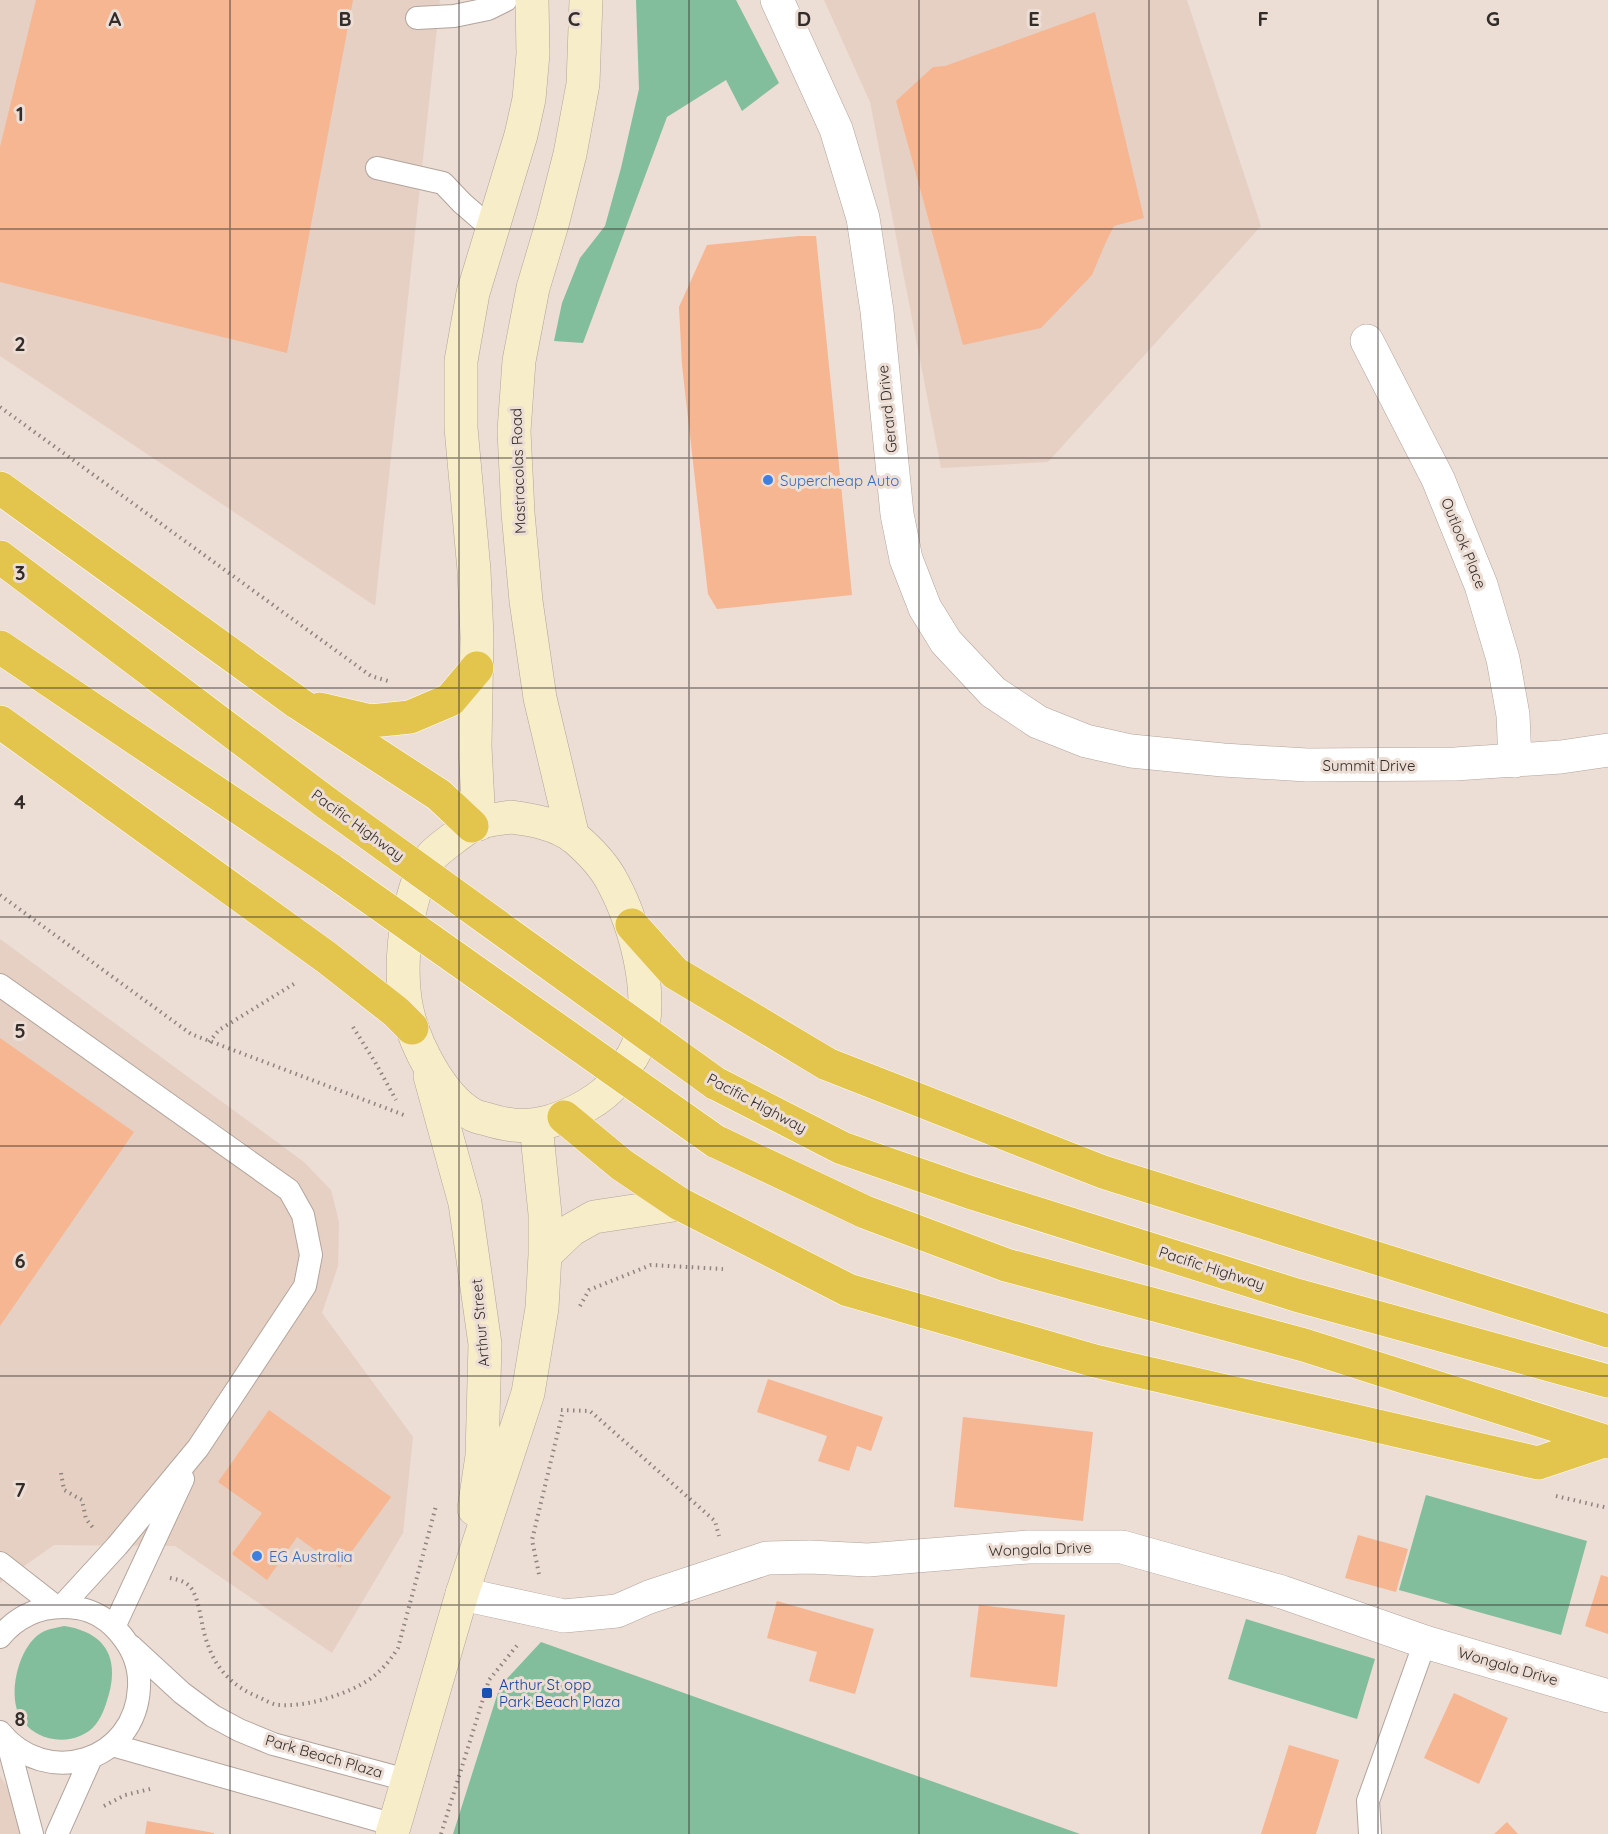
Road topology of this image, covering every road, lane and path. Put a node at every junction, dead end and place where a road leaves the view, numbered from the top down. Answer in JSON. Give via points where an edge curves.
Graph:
{"nodes":[{"id":1,"x":506,"y":0,"type":"edge"},
{"id":2,"x":532,"y":0,"type":"edge"},
{"id":3,"x":586,"y":0,"type":"edge"},
{"id":4,"x":777,"y":0,"type":"edge"},
{"id":5,"x":417,"y":18,"type":"dead end"},
{"id":6,"x":377,"y":168,"type":"dead end"},
{"id":7,"x":492,"y":230,"type":"junction"},
{"id":8,"x":1367,"y":340,"type":"dead end"},
{"id":9,"x":0,"y":407,"type":"edge"},
{"id":10,"x":0,"y":488,"type":"edge"},
{"id":11,"x":0,"y":557,"type":"edge"},
{"id":12,"x":0,"y":647,"type":"edge"},
{"id":13,"x":477,"y":668,"type":"junction"},
{"id":14,"x":396,"y":682,"type":"dead end"},
{"id":15,"x":298,"y":703,"type":"junction"},
{"id":16,"x":0,"y":722,"type":"edge"},
{"id":17,"x":1608,"y":750,"type":"edge"},
{"id":18,"x":1131,"y":751,"type":"joint"},
{"id":19,"x":1515,"y":761,"type":"junction"},
{"id":20,"x":475,"y":825,"type":"junction"},
{"id":21,"x":573,"y":837,"type":"junction"},
{"id":22,"x":0,"y":895,"type":"edge"},
{"id":23,"x":632,"y":925,"type":"junction"},
{"id":24,"x":298,"y":981,"type":"dead end"},
{"id":25,"x":0,"y":985,"type":"edge"},
{"id":26,"x":352,"y":1026,"type":"dead end"},
{"id":27,"x":209,"y":1042,"type":"junction"},
{"id":28,"x":418,"y":1042,"type":"junction"},
{"id":29,"x":405,"y":1115,"type":"junction"},
{"id":30,"x":550,"y":1121,"type":"junction"},
{"id":31,"x":409,"y":1124,"type":"dead end"},
{"id":32,"x":680,"y":1204,"type":"junction"},
{"id":33,"x":545,"y":1255,"type":"junction"},
{"id":34,"x":1608,"y":1330,"type":"edge"},
{"id":35,"x":1608,"y":1380,"type":"edge"},
{"id":36,"x":1606,"y":1441,"type":"edge"},
{"id":37,"x":198,"y":1448,"type":"junction"},
{"id":38,"x":61,"y":1473,"type":"dead end"},
{"id":39,"x":438,"y":1497,"type":"dead end"},
{"id":40,"x":97,"y":1532,"type":"dead end"},
{"id":41,"x":0,"y":1563,"type":"edge"},
{"id":42,"x":728,"y":1571,"type":"junction"},
{"id":43,"x":161,"y":1576,"type":"dead end"},
{"id":44,"x":542,"y":1584,"type":"dead end"},
{"id":45,"x":462,"y":1594,"type":"junction"},
{"id":46,"x":58,"y":1606,"type":"junction"},
{"id":47,"x":121,"y":1635,"type":"junction"},
{"id":48,"x":0,"y":1637,"type":"edge"},
{"id":49,"x":521,"y":1641,"type":"dead end"},
{"id":50,"x":1425,"y":1642,"type":"junction"},
{"id":51,"x":1608,"y":1696,"type":"edge"},
{"id":52,"x":3,"y":1736,"type":"edge"},
{"id":53,"x":112,"y":1745,"type":"junction"},
{"id":54,"x":91,"y":1758,"type":"junction"},
{"id":55,"x":407,"y":1780,"type":"junction"},
{"id":56,"x":155,"y":1788,"type":"dead end"},
{"id":57,"x":94,"y":1811,"type":"dead end"},
{"id":58,"x":394,"y":1830,"type":"edge"},
{"id":59,"x":32,"y":1834,"type":"edge"},
{"id":60,"x":57,"y":1834,"type":"edge"},
{"id":61,"x":441,"y":1834,"type":"edge"},
{"id":62,"x":1370,"y":1834,"type":"edge"}],
"edges":[{"from":1,"to":5,"type":"lane","via":[[488,9],[454,16]]},
{"from":2,"to":7,"type":"main road","via":[[529,99]]},
{"from":3,"to":21,"type":"main road","name":"Mastracolas Road","via":[[584,84],[570,154],[529,309],[519,362],[514,431],[522,556],[540,698]]},
{"from":4,"to":18,"type":"street","name":"Gerard Drive","via":[[836,129],[863,218],[877,311],[897,514],[906,559],[925,608],[946,642],[993,692],[1038,722],[1086,741]]},
{"from":6,"to":7,"type":"lane","via":[[443,183]]},
{"from":7,"to":13,"type":"main road","via":[[473,293],[461,361],[461,428],[474,570]]},
{"from":8,"to":19,"type":"street","name":"Outlook Place","via":[[1438,479],[1481,585],[1503,659],[1513,715]]},
{"from":9,"to":14,"type":"path","via":[[371,676]]},
{"from":10,"to":15,"type":"highway"},
{"from":11,"to":35,"type":"highway","name":"Pacific Highway","bridge":true,"via":[[328,804],[715,1083],[842,1148],[969,1192],[1296,1295]]},
{"from":12,"to":36,"type":"highway","bridge":true,"via":[[331,870],[715,1141],[865,1212],[1006,1265],[1304,1345]]},
{"from":13,"to":15,"type":"highway","via":[[450,700],[410,717],[371,721]]},
{"from":13,"to":20,"type":"main road"},
{"from":15,"to":20,"type":"highway","via":[[439,795]]},
{"from":16,"to":28,"type":"highway","via":[[326,957],[396,1012]]},
{"from":17,"to":19,"type":"street","name":"Summit Drive"},
{"from":18,"to":19,"type":"street","name":"Summit Drive","via":[[1307,765]]},
{"from":20,"to":21,"type":"main road","via":[[511,817],[543,822]]},
{"from":20,"to":28,"type":"main road","name":"Arthur Street","via":[[432,856],[419,879],[408,914],[403,959],[406,1007]]},
{"from":21,"to":23,"type":"main road","via":[[613,882]]},
{"from":22,"to":27,"type":"path","via":[[172,1021]]},
{"from":23,"to":30,"type":"main road","via":[[645,1015],[638,1047],[616,1082],[591,1102]]},
{"from":23,"to":34,"type":"highway","via":[[675,973],[827,1064],[1103,1172]]},
{"from":24,"to":27,"type":"path","via":[[219,1030]]},
{"from":25,"to":37,"type":"lane","via":[[289,1190],[303,1215],[311,1255],[305,1286]]},
{"from":26,"to":29,"type":"path"},
{"from":27,"to":29,"type":"path"},
{"from":28,"to":30,"type":"main road","via":[[446,1092],[473,1115],[508,1126]]},
{"from":28,"to":45,"type":"main road","name":"Arthur Street","via":[[465,1203],[485,1344],[482,1456]]},
{"from":29,"to":31,"type":"path"},
{"from":30,"to":32,"type":"highway"},
{"from":30,"to":33,"type":"main road","name":"Arthur Street"},
{"from":32,"to":33,"type":"main road","via":[[594,1217],[571,1230]]},
{"from":32,"to":36,"type":"highway","via":[[848,1290],[1095,1360],[1538,1463]]},
{"from":33,"to":45,"type":"main road","name":"Arthur Street","via":[[542,1308],[528,1393]]},
{"from":37,"to":46,"type":"lane","via":[[117,1546]]},
{"from":37,"to":47,"type":"lane"},
{"from":38,"to":40,"type":"path","via":[[64,1490],[82,1500],[86,1519]]},
{"from":39,"to":43,"type":"path","via":[[398,1648],[390,1661],[363,1685],[320,1701],[276,1705],[234,1684],[215,1662],[193,1591],[184,1581]]},
{"from":41,"to":46,"type":"lane"},
{"from":42,"to":44,"type":"path","via":[[715,1521],[590,1411],[563,1410],[532,1540]]},
{"from":42,"to":45,"type":"street","name":"Wongala Drive","via":[[617,1611],[564,1616]]},
{"from":42,"to":50,"type":"street","name":"Wongala Drive","via":[[767,1558],[868,1560],[1028,1547],[1122,1547],[1282,1592]]},
{"from":45,"to":55,"type":"main road","name":"Arthur Street"},
{"from":46,"to":47,"type":"lane","name":"Park Beach Plaza","via":[[99,1616]]},
{"from":46,"to":48,"type":"lane","via":[[23,1617]]},
{"from":47,"to":53,"type":"lane","via":[[136,1660],[139,1697],[125,1732]]},
{"from":47,"to":55,"type":"lane","name":"Park Beach Plaza","via":[[182,1693],[238,1730],[273,1744]]},
{"from":49,"to":61,"type":"path","via":[[489,1680]]},
{"from":50,"to":51,"type":"street","name":"Wongala Drive"},
{"from":50,"to":62,"type":"lane","via":[[1368,1801]]},
{"from":52,"to":54,"type":"lane","via":[[21,1752],[37,1759],[55,1763]]},
{"from":52,"to":59,"type":"lane"},
{"from":53,"to":54,"type":"lane"},
{"from":53,"to":58,"type":"lane"},
{"from":54,"to":60,"type":"lane"},
{"from":55,"to":58,"type":"main road","name":"Arthur Street"},
{"from":56,"to":57,"type":"path","via":[[125,1795]]}]}
